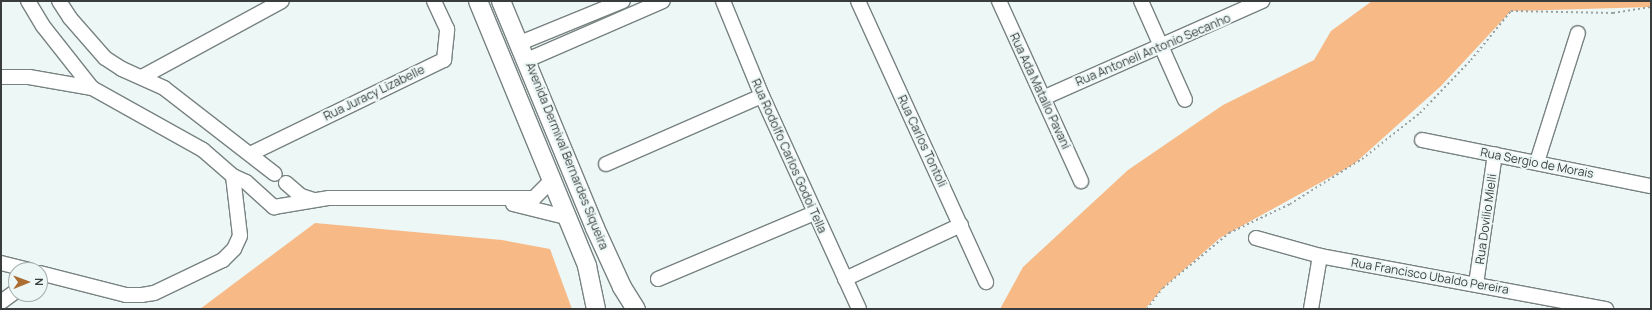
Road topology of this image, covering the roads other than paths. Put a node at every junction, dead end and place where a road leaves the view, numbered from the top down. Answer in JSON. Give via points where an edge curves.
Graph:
{"nodes":[{"id":1,"x":28,"y":1,"type":"edge"},
{"id":2,"x":59,"y":1,"type":"edge"},
{"id":3,"x":282,"y":1,"type":"edge"},
{"id":4,"x":434,"y":1,"type":"edge"},
{"id":5,"x":478,"y":1,"type":"edge"},
{"id":6,"x":501,"y":1,"type":"edge"},
{"id":7,"x":623,"y":1,"type":"edge"},
{"id":8,"x":663,"y":1,"type":"edge"},
{"id":9,"x":723,"y":1,"type":"edge"},
{"id":10,"x":858,"y":1,"type":"edge"},
{"id":11,"x":999,"y":1,"type":"edge"},
{"id":12,"x":1141,"y":1,"type":"edge"},
{"id":13,"x":1262,"y":1,"type":"edge"},
{"id":14,"x":1578,"y":32,"type":"dead end"},
{"id":15,"x":520,"y":43,"type":"junction"},
{"id":16,"x":1160,"y":45,"type":"junction"},
{"id":17,"x":528,"y":60,"type":"junction"},
{"id":18,"x":1,"y":77,"type":"edge"},
{"id":19,"x":142,"y":77,"type":"junction"},
{"id":20,"x":92,"y":88,"type":"junction"},
{"id":21,"x":762,"y":96,"type":"junction"},
{"id":22,"x":1043,"y":98,"type":"junction"},
{"id":23,"x":1186,"y":100,"type":"dead end"},
{"id":24,"x":1422,"y":140,"type":"dead end"},
{"id":25,"x":250,"y":154,"type":"junction"},
{"id":26,"x":1495,"y":154,"type":"junction"},
{"id":27,"x":1537,"y":162,"type":"junction"},
{"id":28,"x":606,"y":164,"type":"dead end"},
{"id":29,"x":275,"y":174,"type":"dead end"},
{"id":30,"x":233,"y":176,"type":"junction"},
{"id":31,"x":552,"y":180,"type":"junction"},
{"id":32,"x":1082,"y":181,"type":"dead end"},
{"id":33,"x":286,"y":183,"type":"dead end"},
{"id":34,"x":1651,"y":186,"type":"edge"},
{"id":35,"x":313,"y":200,"type":"junction"},
{"id":36,"x":499,"y":200,"type":"junction"},
{"id":37,"x":814,"y":213,"type":"junction"},
{"id":38,"x":565,"y":217,"type":"junction"},
{"id":39,"x":961,"y":225,"type":"junction"},
{"id":40,"x":1256,"y":238,"type":"dead end"},
{"id":41,"x":1320,"y":256,"type":"junction"},
{"id":42,"x":48,"y":275,"type":"edge"},
{"id":43,"x":658,"y":279,"type":"dead end"},
{"id":44,"x":845,"y":279,"type":"junction"},
{"id":45,"x":986,"y":282,"type":"dead end"},
{"id":46,"x":1476,"y":284,"type":"junction"},
{"id":47,"x":596,"y":309,"type":"edge"},
{"id":48,"x":636,"y":309,"type":"edge"},
{"id":49,"x":859,"y":309,"type":"edge"},
{"id":50,"x":1311,"y":309,"type":"edge"},
{"id":51,"x":1606,"y":309,"type":"edge"}],
"edges":[{"from":1,"to":20,"type":"street","via":[[43,26]]},
{"from":2,"to":19,"type":"street","via":[[70,18],[105,58]]},
{"from":3,"to":19,"type":"street"},
{"from":4,"to":25,"type":"street","name":"Rua Juracy Lizabelle","via":[[447,29],[444,60]]},
{"from":5,"to":31,"type":"main road","name":"Avenida Dermival Bernardes Siqueira"},
{"from":6,"to":15,"type":"main road","name":"Avenida Dermival Bernardes Siqueira"},
{"from":7,"to":15,"type":"street"},
{"from":8,"to":17,"type":"street"},
{"from":9,"to":21,"type":"street","name":"Rua Rodolfo Carlos Godoi Tella"},
{"from":10,"to":39,"type":"street","name":"Rua Carlos Tontoli"},
{"from":11,"to":22,"type":"street","name":"Rua Ada Matallo Pavani"},
{"from":12,"to":16,"type":"street"},
{"from":13,"to":16,"type":"street","name":"Rua Antoneli Antonio Secanho","via":[[1238,14]]},
{"from":14,"to":27,"type":"street"},
{"from":15,"to":17,"type":"main road","name":"Avenida Dermival Bernardes Siqueira"},
{"from":16,"to":22,"type":"street","name":"Rua Antoneli Antonio Secanho"},
{"from":16,"to":23,"type":"street"},
{"from":17,"to":48,"type":"main road","name":"Avenida Dermival Bernardes Siqueira","via":[[595,228],[622,287]]},
{"from":18,"to":20,"type":"street","via":[[29,77]]},
{"from":19,"to":25,"type":"street","via":[[164,88]]},
{"from":20,"to":30,"type":"street","via":[[203,150]]},
{"from":21,"to":28,"type":"street"},
{"from":21,"to":37,"type":"street","name":"Rua Rodolfo Carlos Godoi Tella"},
{"from":22,"to":32,"type":"street","name":"Rua Ada Matallo Pavani"},
{"from":24,"to":26,"type":"street","name":"Rua Sergio de Morais"},
{"from":25,"to":29,"type":"street"},
{"from":26,"to":27,"type":"street","name":"Rua Sergio de Morais"},
{"from":26,"to":46,"type":"street","name":"Rua Dovilio Mielli"},
{"from":27,"to":34,"type":"street","name":"Rua Sergio de Morais"},
{"from":30,"to":35,"type":"street","via":[[246,182],[274,207]]},
{"from":30,"to":42,"type":"street","via":[[240,236],[234,249],[223,260],[154,293],[142,295],[126,295]]},
{"from":31,"to":36,"type":"street","via":[[534,198]]},
{"from":31,"to":38,"type":"main road","name":"Avenida Dermival Bernardes Siqueira"},
{"from":33,"to":35,"type":"street","via":[[301,196]]},
{"from":35,"to":36,"type":"street"},
{"from":36,"to":38,"type":"street"},
{"from":37,"to":43,"type":"street"},
{"from":37,"to":44,"type":"street","name":"Rua Rodolfo Carlos Godoi Tella"},
{"from":38,"to":47,"type":"main road","name":"Avenida Dermival Bernardes Siqueira","via":[[587,266]]},
{"from":39,"to":44,"type":"street"},
{"from":39,"to":45,"type":"street","name":"Rua Carlos Tontoli"},
{"from":40,"to":41,"type":"street","name":"Rua Francisco Ubaldo Pereira"},
{"from":41,"to":46,"type":"street","name":"Rua Francisco Ubaldo Pereira"},
{"from":41,"to":50,"type":"street"},
{"from":44,"to":49,"type":"street","name":"Rua Rodolfo Carlos Godoi Tella"},
{"from":46,"to":51,"type":"street","name":"Rua Francisco Ubaldo Pereira"}]}
